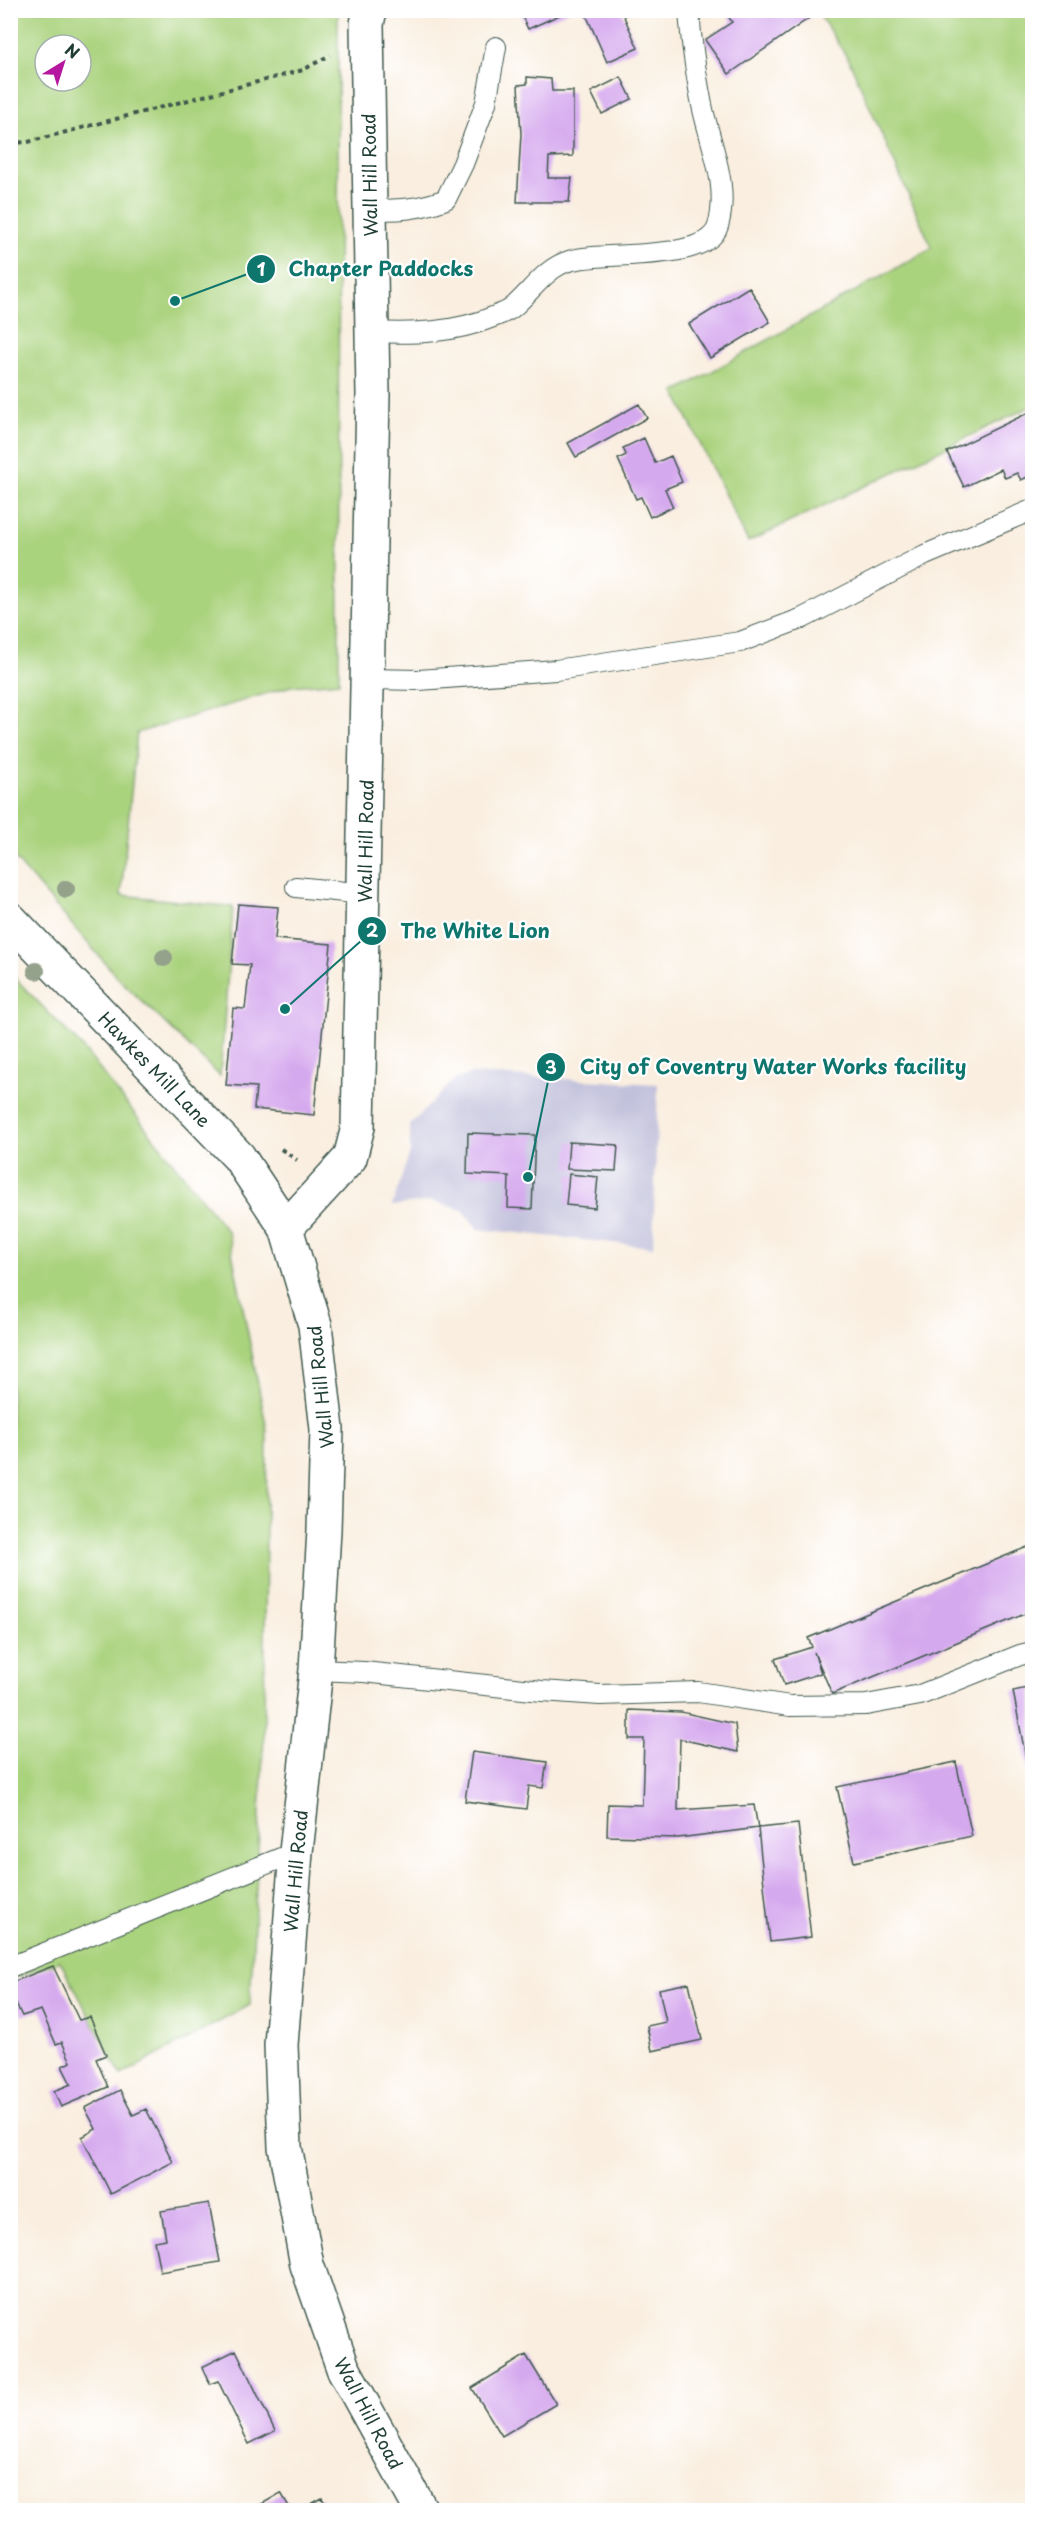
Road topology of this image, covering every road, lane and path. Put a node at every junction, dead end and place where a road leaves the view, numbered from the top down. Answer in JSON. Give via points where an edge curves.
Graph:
{"nodes":[{"id":1,"x":689,"y":10,"type":"edge"},
{"id":2,"x":369,"y":17,"type":"edge"},
{"id":3,"x":496,"y":47,"type":"dead end"},
{"id":4,"x":10,"y":143,"type":"edge"},
{"id":5,"x":370,"y":209,"type":"junction"},
{"id":6,"x":372,"y":332,"type":"junction"},
{"id":7,"x":1030,"y":512,"type":"edge"},
{"id":8,"x":368,"y":679,"type":"junction"},
{"id":9,"x":296,"y":887,"type":"dead end"},
{"id":10,"x":364,"y":894,"type":"junction"},
{"id":11,"x":10,"y":919,"type":"edge"},
{"id":12,"x":286,"y":1228,"type":"junction"},
{"id":13,"x":1032,"y":1652,"type":"edge"},
{"id":14,"x":316,"y":1670,"type":"junction"},
{"id":15,"x":296,"y":1852,"type":"junction"},
{"id":16,"x":10,"y":1967,"type":"edge"},
{"id":17,"x":421,"y":2511,"type":"edge"}],
"edges":[{"from":1,"to":6,"type":"lane","via":[[702,105],[724,196],[718,229],[702,244],[664,253],[568,261],[548,272],[511,310],[476,324],[446,331]]},
{"from":2,"to":4,"type":"path","via":[[338,50],[303,70],[28,142]]},
{"from":2,"to":5,"type":"street","name":"Wall Hill Road"},
{"from":3,"to":5,"type":"lane","via":[[486,103],[446,199],[399,211]]},
{"from":5,"to":6,"type":"street","name":"Wall Hill Road"},
{"from":6,"to":8,"type":"street","name":"Wall Hill Road"},
{"from":7,"to":8,"type":"lane","via":[[926,555],[803,618],[740,642],[556,670],[420,680]]},
{"from":8,"to":10,"type":"street","name":"Wall Hill Road"},
{"from":9,"to":10,"type":"lane"},
{"from":10,"to":12,"type":"street","name":"Wall Hill Road","via":[[358,1127],[350,1158]]},
{"from":11,"to":12,"type":"street","name":"Hawkes Mill Lane","via":[[239,1157]]},
{"from":12,"to":14,"type":"street","name":"Wall Hill Road","via":[[315,1325],[327,1429]]},
{"from":13,"to":14,"type":"lane","via":[[920,1695],[866,1705],[790,1706],[698,1692],[600,1695]]},
{"from":14,"to":15,"type":"street","name":"Wall Hill Road"},
{"from":15,"to":16,"type":"lane"},
{"from":15,"to":17,"type":"street","name":"Wall Hill Road","via":[[281,2045],[285,2147],[307,2265],[343,2368]]}]}
